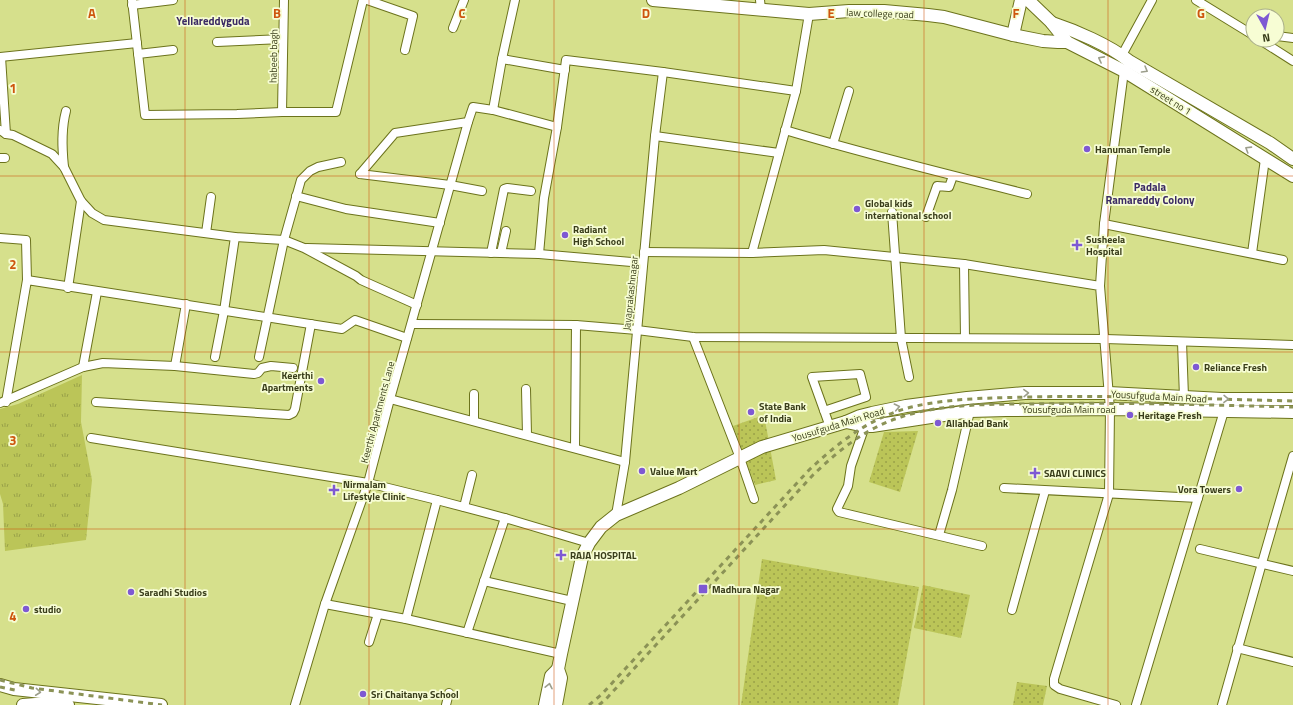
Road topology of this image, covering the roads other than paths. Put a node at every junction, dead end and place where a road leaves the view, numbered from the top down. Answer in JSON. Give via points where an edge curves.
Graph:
{"nodes":[{"id":1,"x":173,"y":0,"type":"edge"},
{"id":2,"x":284,"y":0,"type":"edge"},
{"id":3,"x":363,"y":0,"type":"edge"},
{"id":4,"x":367,"y":0,"type":"edge"},
{"id":5,"x":464,"y":0,"type":"edge"},
{"id":6,"x":515,"y":0,"type":"edge"},
{"id":7,"x":653,"y":0,"type":"edge"},
{"id":8,"x":1021,"y":0,"type":"edge"},
{"id":9,"x":1152,"y":0,"type":"edge"},
{"id":10,"x":1196,"y":0,"type":"edge"},
{"id":11,"x":1032,"y":1,"type":"edge"},
{"id":12,"x":132,"y":3,"type":"edge"},
{"id":13,"x":761,"y":4,"type":"edge"},
{"id":14,"x":810,"y":14,"type":"junction"},
{"id":15,"x":1051,"y":22,"type":"junction"},
{"id":16,"x":453,"y":28,"type":"dead end"},
{"id":17,"x":1245,"y":29,"type":"edge"},
{"id":18,"x":1074,"y":30,"type":"junction"},
{"id":19,"x":1013,"y":35,"type":"junction"},
{"id":20,"x":283,"y":39,"type":"junction"},
{"id":21,"x":217,"y":42,"type":"dead end"},
{"id":22,"x":1067,"y":42,"type":"junction"},
{"id":23,"x":137,"y":43,"type":"junction"},
{"id":24,"x":1273,"y":48,"type":"edge"},
{"id":25,"x":174,"y":50,"type":"dead end"},
{"id":26,"x":405,"y":50,"type":"dead end"},
{"id":27,"x":138,"y":54,"type":"junction"},
{"id":28,"x":1,"y":57,"type":"edge"},
{"id":29,"x":502,"y":59,"type":"junction"},
{"id":30,"x":1293,"y":61,"type":"edge"},
{"id":31,"x":1125,"y":62,"type":"junction"},
{"id":32,"x":565,"y":70,"type":"junction"},
{"id":33,"x":663,"y":72,"type":"junction"},
{"id":34,"x":796,"y":91,"type":"junction"},
{"id":35,"x":849,"y":91,"type":"dead end"},
{"id":36,"x":2,"y":107,"type":"edge"},
{"id":37,"x":493,"y":110,"type":"junction"},
{"id":38,"x":66,"y":111,"type":"dead end"},
{"id":39,"x":282,"y":112,"type":"junction"},
{"id":40,"x":468,"y":122,"type":"junction"},
{"id":41,"x":557,"y":127,"type":"junction"},
{"id":42,"x":785,"y":130,"type":"junction"},
{"id":43,"x":3,"y":132,"type":"edge"},
{"id":44,"x":655,"y":136,"type":"junction"},
{"id":45,"x":833,"y":144,"type":"junction"},
{"id":46,"x":779,"y":153,"type":"junction"},
{"id":47,"x":1265,"y":159,"type":"junction"},
{"id":48,"x":1293,"y":159,"type":"edge"},
{"id":49,"x":341,"y":162,"type":"dead end"},
{"id":50,"x":64,"y":167,"type":"junction"},
{"id":51,"x":954,"y":176,"type":"junction"},
{"id":52,"x":1293,"y":176,"type":"edge"},
{"id":53,"x":450,"y":185,"type":"junction"},
{"id":54,"x":482,"y":191,"type":"dead end"},
{"id":55,"x":531,"y":191,"type":"dead end"},
{"id":56,"x":1027,"y":194,"type":"dead end"},
{"id":57,"x":296,"y":196,"type":"junction"},
{"id":58,"x":211,"y":197,"type":"dead end"},
{"id":59,"x":81,"y":201,"type":"junction"},
{"id":60,"x":892,"y":212,"type":"dead end"},
{"id":61,"x":926,"y":217,"type":"dead end"},
{"id":62,"x":440,"y":223,"type":"junction"},
{"id":63,"x":1104,"y":224,"type":"junction"},
{"id":64,"x":206,"y":233,"type":"junction"},
{"id":65,"x":505,"y":234,"type":"junction"},
{"id":66,"x":495,"y":236,"type":"junction"},
{"id":67,"x":235,"y":237,"type":"junction"},
{"id":68,"x":0,"y":238,"type":"edge"},
{"id":69,"x":513,"y":239,"type":"dead end"},
{"id":70,"x":284,"y":240,"type":"junction"},
{"id":71,"x":304,"y":248,"type":"junction"},
{"id":72,"x":432,"y":252,"type":"junction"},
{"id":73,"x":644,"y":252,"type":"junction"},
{"id":74,"x":491,"y":253,"type":"junction"},
{"id":75,"x":502,"y":253,"type":"junction"},
{"id":76,"x":752,"y":253,"type":"junction"},
{"id":77,"x":1252,"y":253,"type":"junction"},
{"id":78,"x":539,"y":254,"type":"junction"},
{"id":79,"x":895,"y":257,"type":"junction"},
{"id":80,"x":1283,"y":260,"type":"dead end"},
{"id":81,"x":643,"y":263,"type":"junction"},
{"id":82,"x":964,"y":264,"type":"junction"},
{"id":83,"x":27,"y":280,"type":"junction"},
{"id":84,"x":1100,"y":286,"type":"junction"},
{"id":85,"x":68,"y":288,"type":"junction"},
{"id":86,"x":97,"y":292,"type":"junction"},
{"id":87,"x":186,"y":304,"type":"junction"},
{"id":88,"x":417,"y":305,"type":"junction"},
{"id":89,"x":224,"y":310,"type":"junction"},
{"id":90,"x":267,"y":317,"type":"junction"},
{"id":91,"x":311,"y":324,"type":"junction"},
{"id":92,"x":412,"y":324,"type":"junction"},
{"id":93,"x":576,"y":326,"type":"junction"},
{"id":94,"x":637,"y":330,"type":"junction"},
{"id":95,"x":693,"y":336,"type":"junction"},
{"id":96,"x":407,"y":338,"type":"junction"},
{"id":97,"x":901,"y":338,"type":"junction"},
{"id":98,"x":965,"y":338,"type":"junction"},
{"id":99,"x":1105,"y":339,"type":"junction"},
{"id":100,"x":1182,"y":342,"type":"junction"},
{"id":101,"x":1293,"y":345,"type":"edge"},
{"id":102,"x":215,"y":357,"type":"dead end"},
{"id":103,"x":259,"y":357,"type":"dead end"},
{"id":104,"x":175,"y":366,"type":"junction"},
{"id":105,"x":83,"y":367,"type":"junction"},
{"id":106,"x":293,"y":368,"type":"dead end"},
{"id":107,"x":909,"y":376,"type":"dead end"},
{"id":108,"x":526,"y":389,"type":"dead end"},
{"id":109,"x":1109,"y":393,"type":"junction"},
{"id":110,"x":474,"y":394,"type":"dead end"},
{"id":111,"x":1184,"y":397,"type":"junction"},
{"id":112,"x":390,"y":399,"type":"junction"},
{"id":113,"x":1293,"y":399,"type":"edge"},
{"id":114,"x":3,"y":402,"type":"edge"},
{"id":115,"x":96,"y":402,"type":"dead end"},
{"id":116,"x":1110,"y":409,"type":"junction"},
{"id":117,"x":824,"y":411,"type":"junction"},
{"id":118,"x":970,"y":411,"type":"junction"},
{"id":119,"x":1224,"y":411,"type":"junction"},
{"id":120,"x":1293,"y":412,"type":"edge"},
{"id":121,"x":474,"y":421,"type":"junction"},
{"id":122,"x":846,"y":422,"type":"junction"},
{"id":123,"x":865,"y":426,"type":"junction"},
{"id":124,"x":830,"y":427,"type":"junction"},
{"id":125,"x":527,"y":435,"type":"junction"},
{"id":126,"x":91,"y":438,"type":"dead end"},
{"id":127,"x":575,"y":448,"type":"junction"},
{"id":128,"x":1293,"y":456,"type":"edge"},
{"id":129,"x":740,"y":458,"type":"junction"},
{"id":130,"x":625,"y":462,"type":"junction"},
{"id":131,"x":472,"y":475,"type":"dead end"},
{"id":132,"x":368,"y":483,"type":"junction"},
{"id":133,"x":1004,"y":488,"type":"dead end"},
{"id":134,"x":1045,"y":491,"type":"junction"},
{"id":135,"x":1109,"y":494,"type":"junction"},
{"id":136,"x":1198,"y":498,"type":"junction"},
{"id":137,"x":754,"y":499,"type":"dead end"},
{"id":138,"x":437,"y":500,"type":"junction"},
{"id":139,"x":464,"y":507,"type":"junction"},
{"id":140,"x":616,"y":515,"type":"junction"},
{"id":141,"x":504,"y":518,"type":"junction"},
{"id":142,"x":939,"y":535,"type":"junction"},
{"id":143,"x":588,"y":543,"type":"junction"},
{"id":144,"x":982,"y":546,"type":"dead end"},
{"id":145,"x":1200,"y":549,"type":"dead end"},
{"id":146,"x":1262,"y":563,"type":"junction"},
{"id":147,"x":1293,"y":571,"type":"edge"},
{"id":148,"x":484,"y":580,"type":"junction"},
{"id":149,"x":572,"y":601,"type":"junction"},
{"id":150,"x":325,"y":604,"type":"junction"},
{"id":151,"x":1012,"y":610,"type":"dead end"},
{"id":152,"x":378,"y":614,"type":"junction"},
{"id":153,"x":406,"y":619,"type":"junction"},
{"id":154,"x":467,"y":633,"type":"junction"},
{"id":155,"x":369,"y":642,"type":"dead end"},
{"id":156,"x":1237,"y":648,"type":"junction"},
{"id":157,"x":560,"y":654,"type":"junction"},
{"id":158,"x":1293,"y":662,"type":"edge"},
{"id":159,"x":558,"y":669,"type":"junction"},
{"id":160,"x":0,"y":685,"type":"edge"},
{"id":161,"x":449,"y":693,"type":"dead end"},
{"id":162,"x":23,"y":705,"type":"edge"},
{"id":163,"x":68,"y":705,"type":"edge"},
{"id":164,"x":161,"y":705,"type":"edge"},
{"id":165,"x":295,"y":705,"type":"edge"},
{"id":166,"x":446,"y":705,"type":"edge"},
{"id":167,"x":545,"y":705,"type":"edge"},
{"id":168,"x":556,"y":705,"type":"edge"},
{"id":169,"x":1116,"y":705,"type":"edge"},
{"id":170,"x":1136,"y":705,"type":"edge"},
{"id":171,"x":1222,"y":705,"type":"edge"}],
"edges":[{"from":1,"to":12,"type":"street"},
{"from":2,"to":20,"type":"street","name":"habeeb bagh"},
{"from":3,"to":39,"type":"street","via":[[336,112]]},
{"from":4,"to":26,"type":"street","via":[[413,16]]},
{"from":5,"to":16,"type":"street"},
{"from":6,"to":29,"type":"street"},
{"from":7,"to":13,"type":"main road","name":"law college road","via":[[678,3]]},
{"from":8,"to":19,"type":"main road"},
{"from":9,"to":31,"type":"street"},
{"from":10,"to":17,"type":"street"},
{"from":11,"to":15,"type":"main road","name":"street no 1"},
{"from":12,"to":23,"type":"street"},
{"from":13,"to":14,"type":"main road","name":"law college road"},
{"from":14,"to":19,"type":"main road","name":"law college road","via":[[870,11],[928,15]]},
{"from":14,"to":34,"type":"street"},
{"from":15,"to":18,"type":"main road","name":"street no 1"},
{"from":15,"to":22,"type":"main road","name":"street no 1"},
{"from":18,"to":22,"type":"main road"},
{"from":18,"to":31,"type":"main road","name":"street no 1"},
{"from":19,"to":22,"type":"main road","name":"law college road","via":[[1043,41]]},
{"from":20,"to":21,"type":"street"},
{"from":20,"to":39,"type":"street","name":"habeeb bagh"},
{"from":31,"to":22,"type":"main road","name":"street no 1","one_way":true},
{"from":23,"to":27,"type":"street"},
{"from":23,"to":28,"type":"street"},
{"from":24,"to":30,"type":"street"},
{"from":25,"to":27,"type":"street"},
{"from":27,"to":39,"type":"street","via":[[145,115]]},
{"from":28,"to":36,"type":"street"},
{"from":29,"to":32,"type":"street"},
{"from":29,"to":37,"type":"street"},
{"from":47,"to":31,"type":"main road","name":"street no 1","one_way":true},
{"from":31,"to":48,"type":"main road","name":"street no 1","one_way":true,"via":[[1270,143]]},
{"from":31,"to":63,"type":"street"},
{"from":32,"to":33,"type":"street","via":[[566,60]]},
{"from":32,"to":41,"type":"street"},
{"from":33,"to":34,"type":"street"},
{"from":33,"to":44,"type":"street","name":"Jayaprakashnagar"},
{"from":34,"to":42,"type":"street"},
{"from":35,"to":45,"type":"street"},
{"from":36,"to":43,"type":"street"},
{"from":37,"to":40,"type":"street","name":"Keerthi Apartments Lane","via":[[473,107]]},
{"from":37,"to":41,"type":"street"},
{"from":38,"to":50,"type":"street","via":[[62,131]]},
{"from":40,"to":53,"type":"street","name":"Keerthi Apartments Lane"},
{"from":40,"to":53,"type":"street","via":[[394,133],[360,174]]},
{"from":41,"to":78,"type":"street","via":[[544,198]]},
{"from":42,"to":45,"type":"street"},
{"from":42,"to":46,"type":"street"},
{"from":43,"to":50,"type":"street","via":[[52,154]]},
{"from":44,"to":46,"type":"street"},
{"from":44,"to":73,"type":"street","name":"Jayaprakashnagar"},
{"from":45,"to":51,"type":"street"},
{"from":46,"to":76,"type":"street"},
{"from":47,"to":52,"type":"main road","name":"street no 1"},
{"from":47,"to":77,"type":"street"},
{"from":49,"to":57,"type":"street","via":[[310,171],[301,180]]},
{"from":50,"to":59,"type":"street"},
{"from":51,"to":56,"type":"street"},
{"from":51,"to":61,"type":"street","via":[[949,187],[937,186]]},
{"from":53,"to":54,"type":"street"},
{"from":53,"to":62,"type":"street","name":"Keerthi Apartments Lane"},
{"from":55,"to":66,"type":"street","via":[[504,189]]},
{"from":57,"to":62,"type":"street","via":[[346,209]]},
{"from":57,"to":70,"type":"street"},
{"from":58,"to":64,"type":"street"},
{"from":59,"to":64,"type":"street","via":[[92,213],[104,220]]},
{"from":59,"to":85,"type":"street"},
{"from":60,"to":79,"type":"street"},
{"from":62,"to":72,"type":"street","name":"Keerthi Apartments Lane"},
{"from":63,"to":77,"type":"street"},
{"from":63,"to":84,"type":"street"},
{"from":64,"to":67,"type":"street"},
{"from":65,"to":66,"type":"street"},
{"from":65,"to":69,"type":"street"},
{"from":65,"to":75,"type":"street"},
{"from":66,"to":74,"type":"street"},
{"from":67,"to":70,"type":"street"},
{"from":67,"to":89,"type":"street"},
{"from":68,"to":83,"type":"street","via":[[26,240]]},
{"from":70,"to":71,"type":"street"},
{"from":70,"to":90,"type":"street"},
{"from":71,"to":72,"type":"street"},
{"from":71,"to":88,"type":"street","via":[[360,280]]},
{"from":72,"to":74,"type":"street"},
{"from":72,"to":88,"type":"street","name":"Keerthi Apartments Lane"},
{"from":73,"to":76,"type":"street"},
{"from":73,"to":81,"type":"street","name":"Jayaprakashnagar"},
{"from":74,"to":75,"type":"street"},
{"from":75,"to":78,"type":"street"},
{"from":76,"to":79,"type":"street","via":[[824,250]]},
{"from":77,"to":80,"type":"street"},
{"from":78,"to":81,"type":"street"},
{"from":79,"to":82,"type":"street"},
{"from":79,"to":97,"type":"street"},
{"from":81,"to":94,"type":"street","name":"Jayaprakashnagar"},
{"from":82,"to":84,"type":"street"},
{"from":82,"to":98,"type":"street"},
{"from":83,"to":85,"type":"street"},
{"from":83,"to":114,"type":"street"},
{"from":84,"to":99,"type":"street"},
{"from":85,"to":86,"type":"street"},
{"from":86,"to":87,"type":"street"},
{"from":86,"to":105,"type":"street"},
{"from":87,"to":89,"type":"street"},
{"from":87,"to":104,"type":"street"},
{"from":88,"to":92,"type":"street","name":"Keerthi Apartments Lane"},
{"from":89,"to":90,"type":"street"},
{"from":89,"to":102,"type":"street"},
{"from":90,"to":91,"type":"street"},
{"from":90,"to":103,"type":"street"},
{"from":91,"to":96,"type":"street","via":[[342,329],[355,320]]},
{"from":91,"to":115,"type":"street","via":[[295,409],[289,415]]},
{"from":92,"to":93,"type":"street"},
{"from":92,"to":96,"type":"street","name":"Keerthi Apartments Lane"},
{"from":93,"to":94,"type":"street"},
{"from":93,"to":127,"type":"street"},
{"from":94,"to":95,"type":"street"},
{"from":94,"to":130,"type":"street","name":"Jayaprakashnagar"},
{"from":95,"to":97,"type":"street"},
{"from":95,"to":129,"type":"street"},
{"from":96,"to":112,"type":"street","name":"Keerthi Apartments Lane"},
{"from":97,"to":98,"type":"street"},
{"from":97,"to":107,"type":"street"},
{"from":98,"to":99,"type":"street"},
{"from":99,"to":100,"type":"street"},
{"from":99,"to":109,"type":"street"},
{"from":100,"to":101,"type":"street"},
{"from":100,"to":111,"type":"street"},
{"from":104,"to":105,"type":"street","via":[[103,363]]},
{"from":104,"to":106,"type":"street","via":[[254,374],[262,368],[272,366]]},
{"from":105,"to":114,"type":"street"},
{"from":108,"to":125,"type":"street"},
{"from":109,"to":111,"type":"main road","name":"Yousufguda Main Road"},
{"from":109,"to":116,"type":"street"},
{"from":122,"to":109,"type":"main road","name":"Yousufguda Main Road","one_way":true,"via":[[860,416],[906,406],[967,398],[1025,393]]},
{"from":110,"to":121,"type":"street"},
{"from":111,"to":113,"type":"main road","name":"Yousufguda Main Road","one_way":true},
{"from":112,"to":121,"type":"street"},
{"from":112,"to":132,"type":"street","name":"Keerthi Apartments Lane"},
{"from":116,"to":118,"type":"main road","name":"Yousufguda Main road"},
{"from":116,"to":119,"type":"main road","name":"Yousufguda Main road"},
{"from":116,"to":135,"type":"street"},
{"from":117,"to":117,"type":"street","via":[[812,377],[860,374],[866,397]]},
{"from":117,"to":124,"type":"street"},
{"from":118,"to":123,"type":"main road","name":"Yousufguda Main road"},
{"from":118,"to":142,"type":"street"},
{"from":119,"to":120,"type":"main road","name":"Yousufguda Main road"},
{"from":119,"to":136,"type":"street"},
{"from":121,"to":125,"type":"street"},
{"from":122,"to":123,"type":"main road","name":"Yousufguda Main road"},
{"from":122,"to":124,"type":"main road","name":"Yousufguda Main Road"},
{"from":123,"to":142,"type":"street","via":[[839,512]]},
{"from":124,"to":129,"type":"main road","name":"Yousufguda Main Road","via":[[762,447]]},
{"from":125,"to":127,"type":"street"},
{"from":126,"to":132,"type":"street"},
{"from":127,"to":130,"type":"street"},
{"from":128,"to":146,"type":"street"},
{"from":129,"to":137,"type":"street"},
{"from":129,"to":140,"type":"main road","name":"Yousufguda Main Road"},
{"from":130,"to":140,"type":"street","name":"Jayaprakashnagar"},
{"from":131,"to":139,"type":"street"},
{"from":132,"to":138,"type":"street"},
{"from":132,"to":150,"type":"street","name":"Keerthi Apartments Lane"},
{"from":133,"to":134,"type":"street"},
{"from":134,"to":135,"type":"street"},
{"from":134,"to":151,"type":"street"},
{"from":135,"to":136,"type":"street"},
{"from":135,"to":169,"type":"street","via":[[1054,685]]},
{"from":136,"to":170,"type":"street"},
{"from":138,"to":139,"type":"street"},
{"from":138,"to":153,"type":"street"},
{"from":139,"to":141,"type":"street"},
{"from":140,"to":143,"type":"main road","name":"Yousufguda Main Road","via":[[601,527]]},
{"from":141,"to":143,"type":"street"},
{"from":141,"to":148,"type":"street"},
{"from":142,"to":144,"type":"street"},
{"from":143,"to":149,"type":"main road","name":"Yousufguda Main Road","via":[[582,557]]},
{"from":145,"to":146,"type":"street"},
{"from":146,"to":147,"type":"street"},
{"from":146,"to":156,"type":"street"},
{"from":148,"to":149,"type":"street"},
{"from":148,"to":154,"type":"street"},
{"from":149,"to":157,"type":"main road","name":"Yousufguda Main Road"},
{"from":150,"to":152,"type":"street"},
{"from":150,"to":165,"type":"street","name":"Keerthi Apartments Lane"},
{"from":152,"to":153,"type":"street"},
{"from":152,"to":155,"type":"street"},
{"from":153,"to":154,"type":"street"},
{"from":154,"to":157,"type":"street"},
{"from":156,"to":158,"type":"street"},
{"from":156,"to":171,"type":"street"},
{"from":157,"to":159,"type":"main road","name":"Yousufguda Main Road"},
{"from":167,"to":159,"type":"main road","name":"Yousufguda Main Road","one_way":true,"via":[[551,676]]},
{"from":159,"to":168,"type":"main road","name":"Yousufguda Main Road","via":[[561,678]]},
{"from":160,"to":164,"type":"main road","one_way":true,"via":[[14,689]]},
{"from":161,"to":166,"type":"street"},
{"from":162,"to":163,"type":"main road"}]}
